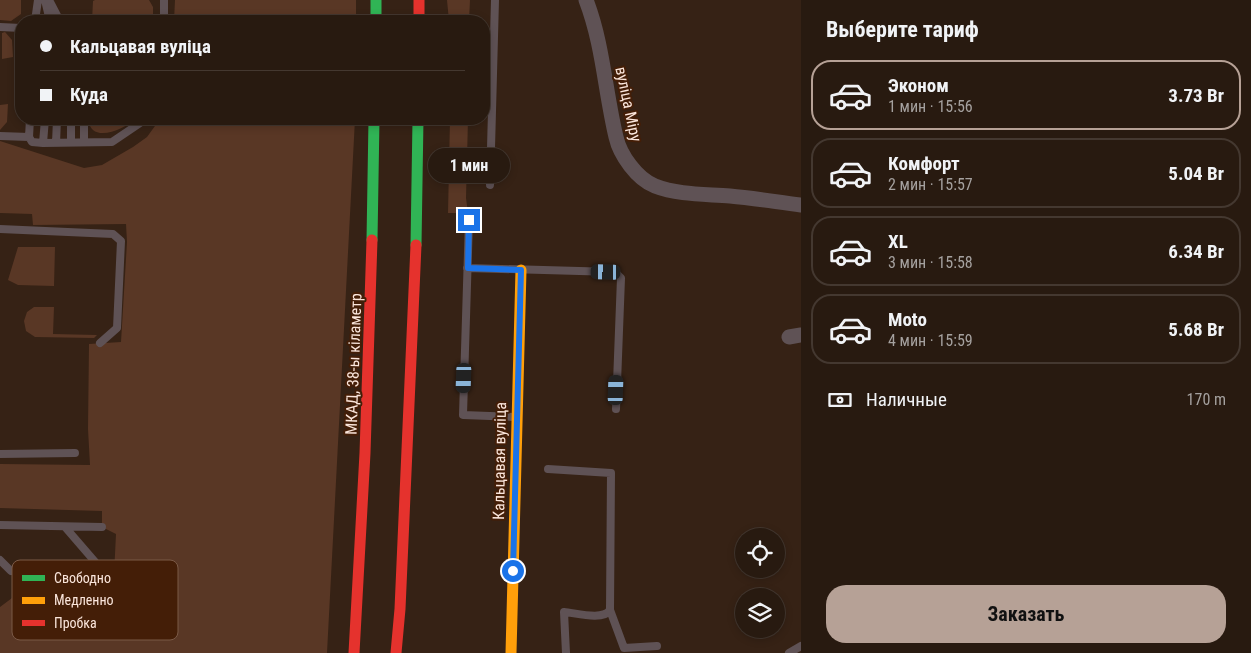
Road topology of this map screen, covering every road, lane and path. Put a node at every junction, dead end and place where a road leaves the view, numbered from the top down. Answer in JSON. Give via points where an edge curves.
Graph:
{"nodes":[{"id":1,"x":38,"y":0,"type":"edge"},
{"id":2,"x":46,"y":0,"type":"edge"},
{"id":3,"x":164,"y":0,"type":"edge"},
{"id":4,"x":419,"y":0,"type":"edge"},
{"id":5,"x":495,"y":0,"type":"edge"},
{"id":6,"x":586,"y":0,"type":"edge"},
{"id":7,"x":375,"y":2,"type":"edge"},
{"id":8,"x":36,"y":15,"type":"edge"},
{"id":9,"x":45,"y":15,"type":"edge"},
{"id":10,"x":49,"y":15,"type":"edge"},
{"id":11,"x":52,"y":15,"type":"edge"},
{"id":12,"x":56,"y":15,"type":"edge"},
{"id":13,"x":164,"y":15,"type":"edge"},
{"id":14,"x":376,"y":15,"type":"edge"},
{"id":15,"x":419,"y":15,"type":"edge"},
{"id":16,"x":0,"y":27,"type":"edge"},
{"id":17,"x":15,"y":28,"type":"edge"},
{"id":18,"x":27,"y":125,"type":"edge"},
{"id":19,"x":30,"y":125,"type":"edge"},
{"id":20,"x":44,"y":125,"type":"edge"},
{"id":21,"x":57,"y":125,"type":"edge"},
{"id":22,"x":71,"y":125,"type":"edge"},
{"id":23,"x":84,"y":125,"type":"edge"},
{"id":24,"x":137,"y":125,"type":"edge"},
{"id":25,"x":374,"y":125,"type":"edge"},
{"id":26,"x":418,"y":125,"type":"edge"},
{"id":27,"x":29,"y":132,"type":"junction"},
{"id":28,"x":0,"y":136,"type":"edge"},
{"id":29,"x":56,"y":142,"type":"junction"},
{"id":30,"x":71,"y":142,"type":"junction"},
{"id":31,"x":84,"y":142,"type":"junction"},
{"id":32,"x":43,"y":143,"type":"junction"},
{"id":33,"x":490,"y":185,"type":"dead end"},
{"id":34,"x":801,"y":206,"type":"edge"},
{"id":35,"x":469,"y":220,"type":"dead end"},
{"id":36,"x":0,"y":229,"type":"edge"},
{"id":37,"x":468,"y":268,"type":"junction"},
{"id":38,"x":521,"y":270,"type":"junction"},
{"id":39,"x":100,"y":343,"type":"dead end"},
{"id":40,"x":616,"y":409,"type":"dead end"},
{"id":41,"x":516,"y":417,"type":"junction"},
{"id":42,"x":75,"y":453,"type":"dead end"},
{"id":43,"x":0,"y":454,"type":"edge"},
{"id":44,"x":548,"y":469,"type":"dead end"},
{"id":45,"x":0,"y":525,"type":"edge"},
{"id":46,"x":102,"y":527,"type":"dead end"},
{"id":47,"x":65,"y":528,"type":"junction"},
{"id":48,"x":0,"y":560,"type":"edge"},
{"id":49,"x":93,"y":560,"type":"edge"},
{"id":50,"x":11,"y":571,"type":"dead end"},
{"id":51,"x":610,"y":610,"type":"junction"},
{"id":52,"x":657,"y":646,"type":"dead end"},
{"id":53,"x":801,"y":646,"type":"edge"},
{"id":54,"x":354,"y":653,"type":"edge"},
{"id":55,"x":396,"y":653,"type":"edge"},
{"id":56,"x":511,"y":653,"type":"edge"},
{"id":57,"x":566,"y":653,"type":"edge"},
{"id":58,"x":789,"y":653,"type":"edge"}],
"edges":[{"from":1,"to":8,"type":"lane"},
{"from":2,"to":9,"type":"lane"},
{"from":2,"to":10,"type":"lane"},
{"from":2,"to":11,"type":"lane"},
{"from":2,"to":12,"type":"lane"},
{"from":3,"to":13,"type":"lane"},
{"from":4,"to":15,"type":"main road"},
{"from":5,"to":33,"type":"lane"},
{"from":6,"to":34,"type":"street","name":"вуліца Міру","via":[[602,56],[616,139],[624,158],[637,173],[653,186],[679,192]]},
{"from":7,"to":14,"type":"main road"},
{"from":16,"to":17,"type":"lane"},
{"from":18,"to":27,"type":"lane"},
{"from":19,"to":27,"type":"lane"},
{"from":20,"to":32,"type":"lane"},
{"from":21,"to":29,"type":"lane"},
{"from":22,"to":30,"type":"lane"},
{"from":23,"to":31,"type":"lane"},
{"from":24,"to":31,"type":"lane","via":[[112,142]]},
{"from":25,"to":54,"type":"main road","name":"МКАД, 38-ы кіламетр","via":[[373,265]]},
{"from":26,"to":55,"type":"main road","via":[[418,206]]},
{"from":27,"to":28,"type":"lane"},
{"from":27,"to":32,"type":"lane","via":[[32,142]]},
{"from":29,"to":30,"type":"lane"},
{"from":29,"to":32,"type":"lane"},
{"from":30,"to":31,"type":"lane"},
{"from":35,"to":37,"type":"lane"},
{"from":36,"to":39,"type":"lane","via":[[113,234],[121,241],[116,328]]},
{"from":37,"to":38,"type":"lane"},
{"from":37,"to":41,"type":"lane","via":[[463,415]]},
{"from":38,"to":40,"type":"lane","via":[[615,272],[621,278]]},
{"from":38,"to":41,"type":"main road","name":"Кальцавая вуліца"},
{"from":41,"to":56,"type":"main road","name":"Кальцавая вуліца"},
{"from":42,"to":43,"type":"lane"},
{"from":44,"to":51,"type":"lane","via":[[611,473]]},
{"from":45,"to":47,"type":"lane"},
{"from":46,"to":47,"type":"lane"},
{"from":47,"to":49,"type":"lane"},
{"from":48,"to":50,"type":"lane"},
{"from":51,"to":52,"type":"lane","via":[[624,648]]},
{"from":51,"to":57,"type":"lane","via":[[602,616],[564,612]]},
{"from":53,"to":58,"type":"lane"}]}
